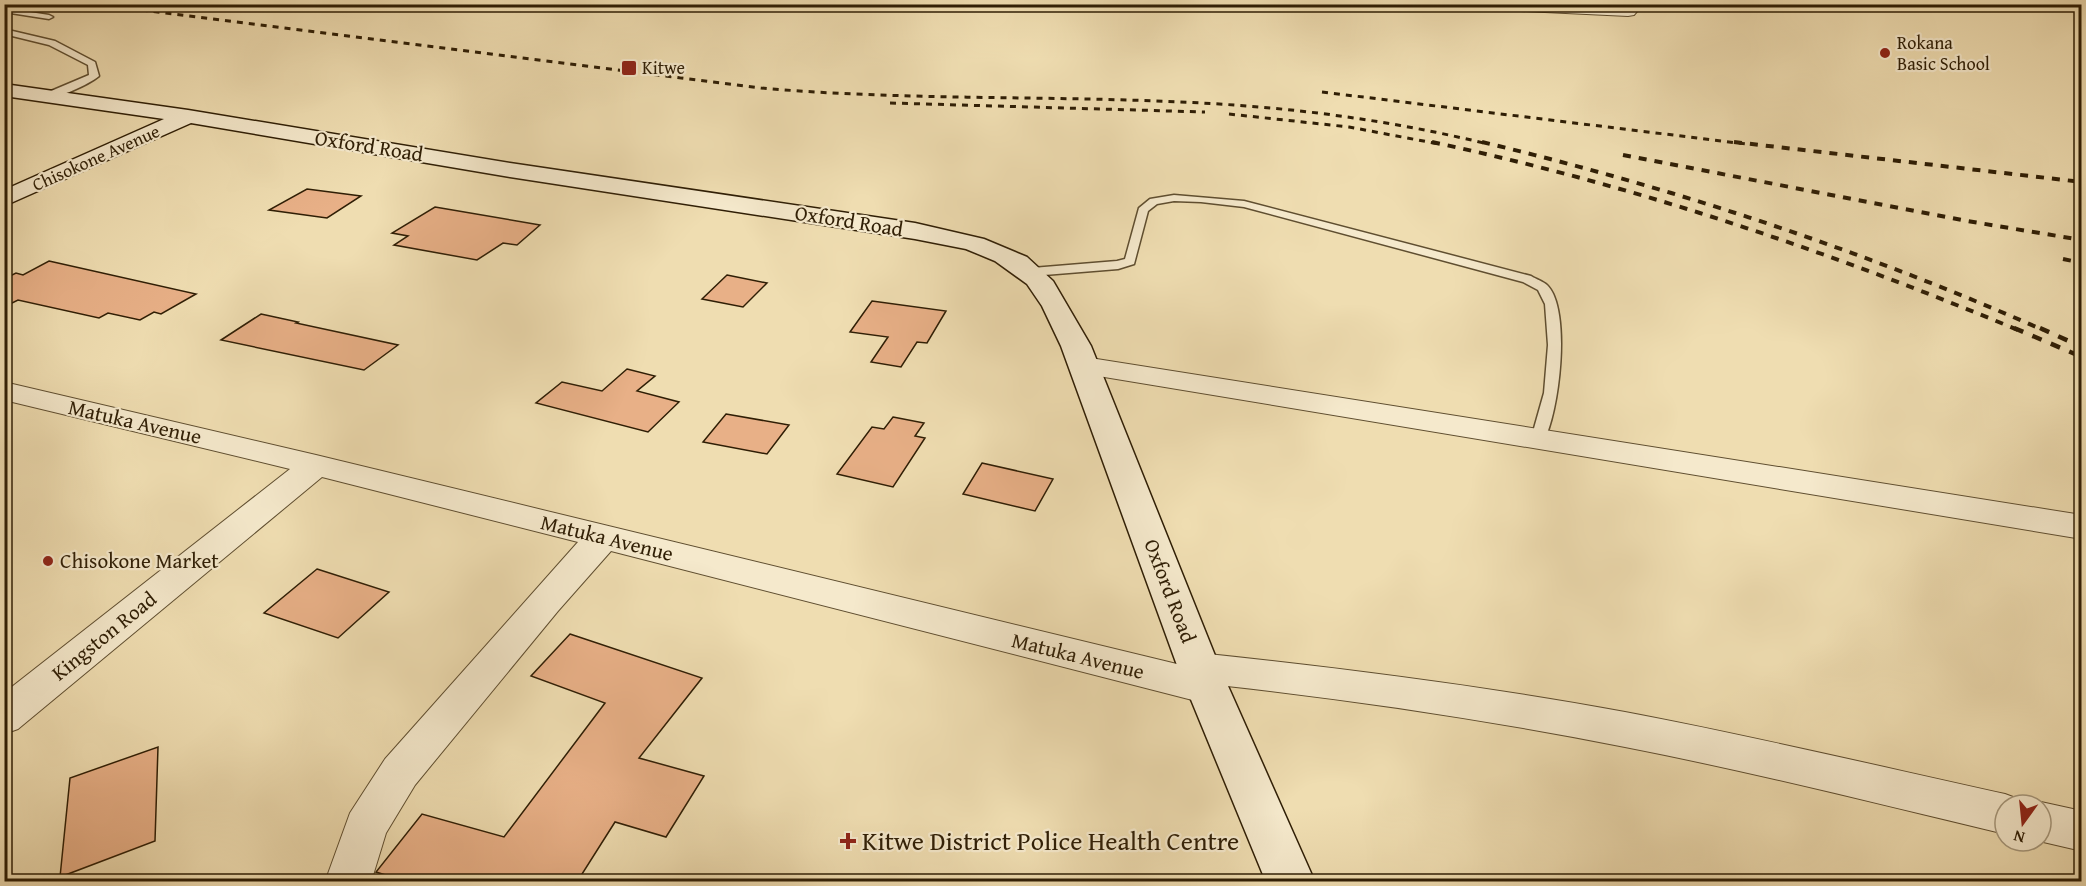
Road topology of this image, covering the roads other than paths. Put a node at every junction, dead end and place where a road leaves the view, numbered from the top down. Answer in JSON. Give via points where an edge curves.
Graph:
{"nodes":[{"id":1,"x":1480,"y":4,"type":"edge"},
{"id":2,"x":1629,"y":4,"type":"edge"},
{"id":3,"x":4,"y":10,"type":"edge"},
{"id":4,"x":49,"y":17,"type":"dead end"},
{"id":5,"x":4,"y":31,"type":"edge"},
{"id":6,"x":4,"y":90,"type":"edge"},
{"id":7,"x":47,"y":96,"type":"junction"},
{"id":8,"x":188,"y":116,"type":"junction"},
{"id":9,"x":4,"y":199,"type":"edge"},
{"id":10,"x":1032,"y":272,"type":"junction"},
{"id":11,"x":1084,"y":366,"type":"junction"},
{"id":12,"x":4,"y":391,"type":"edge"},
{"id":13,"x":1538,"y":440,"type":"junction"},
{"id":14,"x":316,"y":465,"type":"junction"},
{"id":15,"x":2082,"y":527,"type":"edge"},
{"id":16,"x":603,"y":537,"type":"junction"},
{"id":17,"x":1204,"y":678,"type":"junction"},
{"id":18,"x":4,"y":717,"type":"edge"},
{"id":19,"x":1993,"y":810,"type":"edge"},
{"id":20,"x":2053,"y":825,"type":"edge"},
{"id":21,"x":2082,"y":831,"type":"edge"},
{"id":22,"x":348,"y":882,"type":"edge"},
{"id":23,"x":1291,"y":882,"type":"edge"}],
"edges":[{"from":1,"to":2,"type":"street","via":[[1628,10]]},
{"from":3,"to":4,"type":"lane"},
{"from":5,"to":7,"type":"lane","via":[[52,43],[92,64],[94,76]]},
{"from":6,"to":7,"type":"main road","name":"Oxford Road"},
{"from":7,"to":8,"type":"main road","name":"Oxford Road"},
{"from":8,"to":9,"type":"main road","name":"Chisokone Avenue"},
{"from":8,"to":10,"type":"main road","name":"Oxford Road","via":[[965,240],[1002,254]]},
{"from":10,"to":11,"type":"main road","name":"Oxford Road","via":[[1053,302]]},
{"from":10,"to":13,"type":"lane","via":[[1130,261],[1143,210],[1154,201],[1174,198],[1244,204],[1527,279],[1543,288],[1551,304],[1556,345],[1551,393]]},
{"from":11,"to":13,"type":"street"},
{"from":11,"to":17,"type":"main road","name":"Oxford Road"},
{"from":12,"to":14,"type":"street","name":"Matuka Avenue"},
{"from":13,"to":15,"type":"street"},
{"from":14,"to":16,"type":"street","name":"Matuka Avenue"},
{"from":14,"to":18,"type":"street","name":"Kingston Road"},
{"from":16,"to":17,"type":"street","name":"Matuka Avenue"},
{"from":16,"to":22,"type":"street","via":[[400,772],[366,827]]},
{"from":17,"to":19,"type":"street","name":"Matuka Avenue","via":[[1395,692],[1540,715],[1686,742]]},
{"from":17,"to":23,"type":"main road","name":"Oxford Road"},
{"from":20,"to":21,"type":"street"}]}
